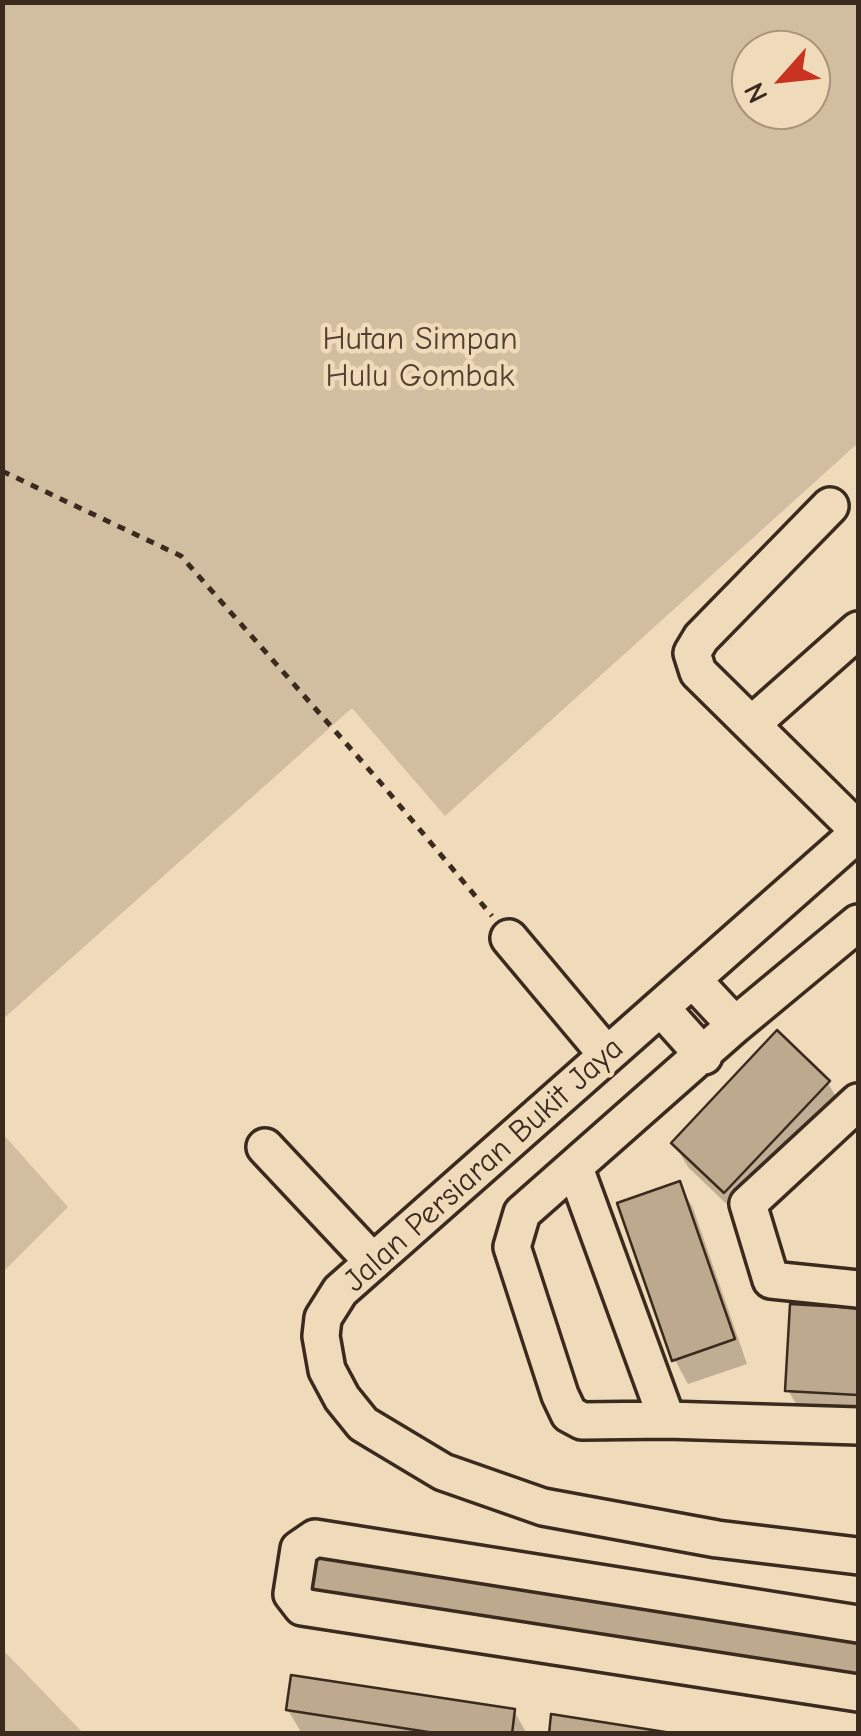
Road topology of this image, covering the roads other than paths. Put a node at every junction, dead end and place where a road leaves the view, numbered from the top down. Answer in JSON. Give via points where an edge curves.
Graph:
{"nodes":[{"id":1,"x":830,"y":506,"type":"dead end"},
{"id":2,"x":858,"y":630,"type":"edge"},
{"id":3,"x":752,"y":724,"type":"junction"},
{"id":4,"x":858,"y":832,"type":"edge"},
{"id":5,"x":858,"y":922,"type":"edge"},
{"id":6,"x":510,"y":938,"type":"road end"},
{"id":7,"x":693,"y":980,"type":"junction"},
{"id":8,"x":661,"y":1008,"type":"junction"},
{"id":9,"x":736,"y":1025,"type":"junction"},
{"id":10,"x":608,"y":1055,"type":"junction"},
{"id":11,"x":704,"y":1056,"type":"junction"},
{"id":12,"x":858,"y":1102,"type":"edge"},
{"id":13,"x":265,"y":1147,"type":"dead end"},
{"id":14,"x":575,"y":1168,"type":"junction"},
{"id":15,"x":373,"y":1262,"type":"junction"},
{"id":16,"x":858,"y":1289,"type":"edge"},
{"id":17,"x":667,"y":1420,"type":"junction"},
{"id":18,"x":858,"y":1426,"type":"edge"},
{"id":19,"x":858,"y":1556,"type":"edge"},
{"id":20,"x":858,"y":1624,"type":"edge"},
{"id":21,"x":858,"y":1693,"type":"edge"}],
"edges":[{"from":1,"to":3,"type":"street","via":[[692,653],[698,672]]},
{"from":2,"to":3,"type":"street"},
{"from":3,"to":4,"type":"street"},
{"from":4,"to":7,"type":"street","name":"Jalan Persiaran Bukit Jaya"},
{"from":5,"to":9,"type":"street"},
{"from":6,"to":10,"type":"street"},
{"from":7,"to":8,"type":"street","name":"Jalan Persiaran Bukit Jaya"},
{"from":7,"to":9,"type":"street"},
{"from":8,"to":10,"type":"street","name":"Jalan Persiaran Bukit Jaya"},
{"from":8,"to":11,"type":"street"},
{"from":9,"to":11,"type":"street"},
{"from":10,"to":15,"type":"street","name":"Jalan Persiaran Bukit Jaya"},
{"from":11,"to":14,"type":"street"},
{"from":12,"to":16,"type":"street","via":[[748,1204],[771,1280]]},
{"from":13,"to":15,"type":"street"},
{"from":14,"to":17,"type":"street"},
{"from":14,"to":17,"type":"street","via":[[522,1213],[512,1247],[560,1395],[568,1414],[582,1422]]},
{"from":15,"to":19,"type":"street","name":"Jalan Persiaran Bukit Jaya","via":[[322,1318],[327,1370],[363,1424],[443,1472],[543,1507]]},
{"from":17,"to":18,"type":"street"},
{"from":20,"to":21,"type":"street","via":[[315,1538],[299,1550],[292,1594],[302,1606]]}]}
